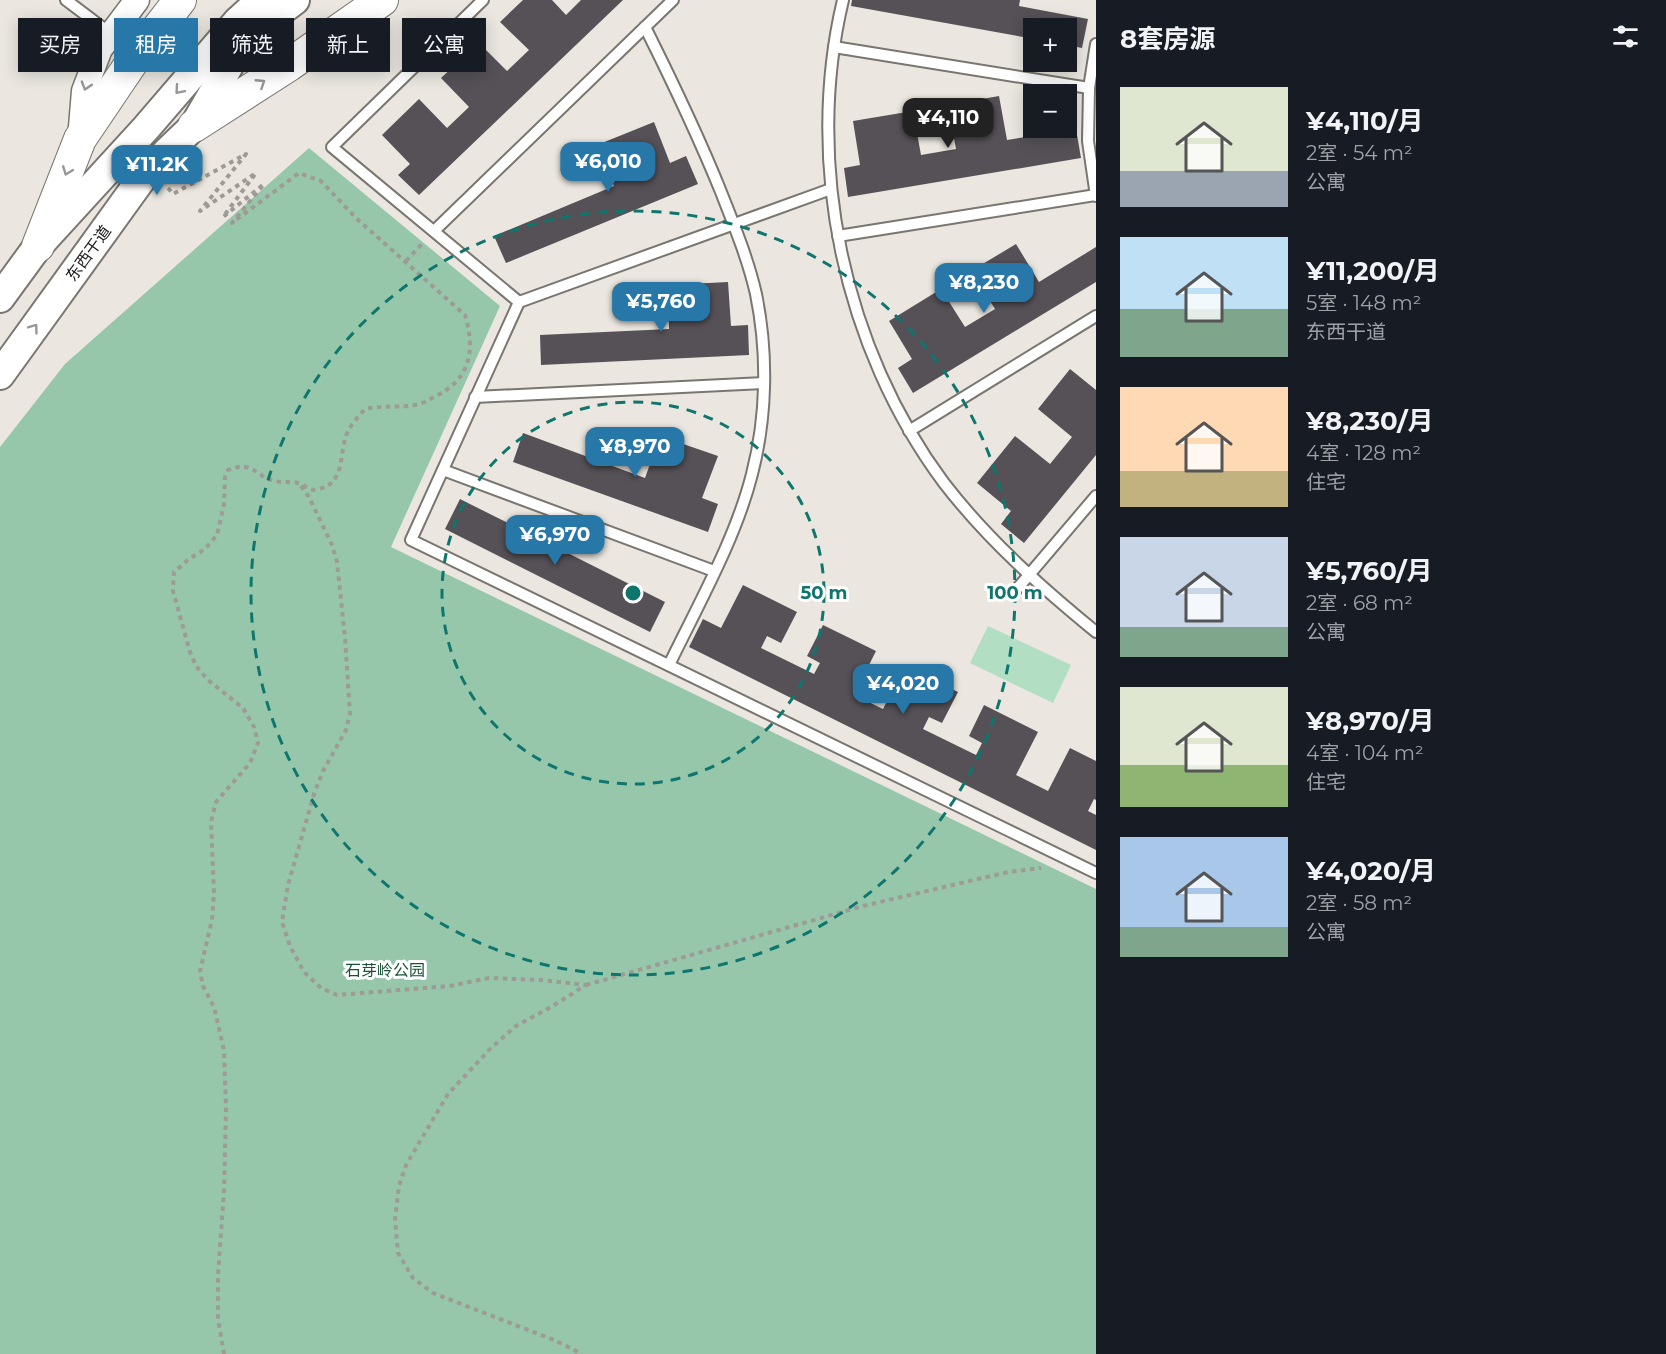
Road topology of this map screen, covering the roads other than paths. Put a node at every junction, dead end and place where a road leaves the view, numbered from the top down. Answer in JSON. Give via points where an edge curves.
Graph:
{"nodes":[{"id":1,"x":66,"y":0,"type":"edge"},
{"id":2,"x":162,"y":0,"type":"edge"},
{"id":3,"x":180,"y":0,"type":"edge"},
{"id":4,"x":261,"y":0,"type":"edge"},
{"id":5,"x":296,"y":0,"type":"edge"},
{"id":6,"x":382,"y":0,"type":"edge"},
{"id":7,"x":483,"y":0,"type":"edge"},
{"id":8,"x":673,"y":0,"type":"edge"},
{"id":9,"x":843,"y":0,"type":"edge"},
{"id":10,"x":125,"y":16,"type":"edge"},
{"id":11,"x":251,"y":18,"type":"edge"},
{"id":12,"x":263,"y":18,"type":"edge"},
{"id":13,"x":645,"y":27,"type":"junction"},
{"id":14,"x":1096,"y":44,"type":"edge"},
{"id":15,"x":834,"y":47,"type":"junction"},
{"id":16,"x":294,"y":61,"type":"edge"},
{"id":17,"x":210,"y":63,"type":"edge"},
{"id":18,"x":225,"y":72,"type":"edge"},
{"id":19,"x":277,"y":72,"type":"edge"},
{"id":20,"x":1089,"y":88,"type":"junction"},
{"id":21,"x":194,"y":126,"type":"junction"},
{"id":22,"x":80,"y":139,"type":"junction"},
{"id":23,"x":831,"y":189,"type":"junction"},
{"id":24,"x":1096,"y":195,"type":"edge"},
{"id":25,"x":734,"y":224,"type":"junction"},
{"id":26,"x":434,"y":231,"type":"junction"},
{"id":27,"x":837,"y":236,"type":"junction"},
{"id":28,"x":38,"y":246,"type":"junction"},
{"id":29,"x":0,"y":298,"type":"edge"},
{"id":30,"x":519,"y":302,"type":"junction"},
{"id":31,"x":1096,"y":316,"type":"edge"},
{"id":32,"x":0,"y":375,"type":"edge"},
{"id":33,"x":764,"y":382,"type":"junction"},
{"id":34,"x":476,"y":397,"type":"junction"},
{"id":35,"x":909,"y":431,"type":"junction"},
{"id":36,"x":443,"y":470,"type":"junction"},
{"id":37,"x":1096,"y":495,"type":"edge"},
{"id":38,"x":714,"y":571,"type":"junction"},
{"id":39,"x":1017,"y":589,"type":"dead end"},
{"id":40,"x":1096,"y":632,"type":"edge"},
{"id":41,"x":669,"y":665,"type":"junction"},
{"id":42,"x":1096,"y":873,"type":"edge"}],
"edges":[{"from":1,"to":10,"type":"lane"},
{"from":2,"to":10,"type":"street"},
{"from":3,"to":22,"type":"main road"},
{"from":4,"to":11,"type":"main road","name":"东西干道"},
{"from":5,"to":12,"type":"main road","name":"东西干道"},
{"from":6,"to":16,"type":"main road"},
{"from":7,"to":26,"type":"lane","via":[[332,147]]},
{"from":8,"to":13,"type":"lane"},
{"from":9,"to":15,"type":"lane"},
{"from":10,"to":22,"type":"street","one_way":true,"via":[[100,49],[84,91]]},
{"from":13,"to":25,"type":"lane"},
{"from":13,"to":26,"type":"lane"},
{"from":14,"to":20,"type":"lane"},
{"from":15,"to":20,"type":"lane"},
{"from":15,"to":23,"type":"lane","via":[[829,106]]},
{"from":17,"to":28,"type":"main road","name":"东西干道","one_way":true},
{"from":18,"to":21,"type":"main road","name":"东西干道"},
{"from":21,"to":19,"type":"main road","one_way":true},
{"from":20,"to":24,"type":"lane","via":[[1088,141]]},
{"from":32,"to":21,"type":"main road","name":"东西干道","one_way":true,"via":[[147,170]]},
{"from":22,"to":28,"type":"main road","one_way":true},
{"from":23,"to":25,"type":"lane"},
{"from":23,"to":27,"type":"lane"},
{"from":24,"to":27,"type":"lane"},
{"from":25,"to":30,"type":"lane"},
{"from":25,"to":33,"type":"lane","via":[[756,294]]},
{"from":26,"to":30,"type":"lane"},
{"from":27,"to":35,"type":"lane","via":[[861,328],[878,372]]},
{"from":28,"to":29,"type":"main road","name":"东西干道"},
{"from":30,"to":34,"type":"lane"},
{"from":31,"to":35,"type":"lane"},
{"from":33,"to":34,"type":"lane"},
{"from":33,"to":38,"type":"lane","via":[[752,474]]},
{"from":34,"to":36,"type":"lane"},
{"from":35,"to":40,"type":"lane","via":[[945,483],[998,546]]},
{"from":36,"to":38,"type":"lane"},
{"from":36,"to":41,"type":"lane","via":[[411,540]]},
{"from":37,"to":39,"type":"lane"},
{"from":38,"to":41,"type":"lane"},
{"from":41,"to":42,"type":"lane"}]}
